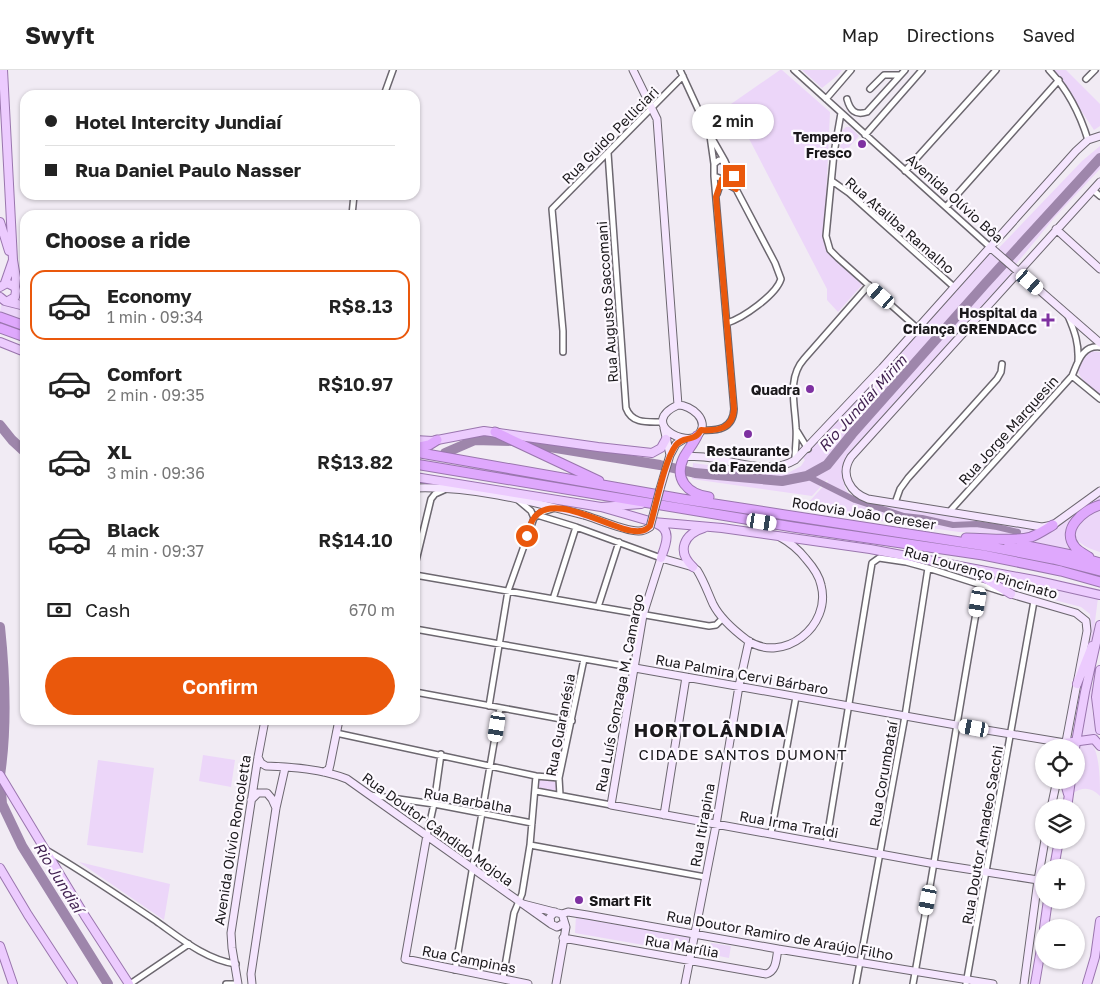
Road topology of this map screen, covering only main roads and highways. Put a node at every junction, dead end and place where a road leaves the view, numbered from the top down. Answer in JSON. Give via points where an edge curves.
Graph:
{"nodes":[{"id":1,"x":3,"y":70,"type":"edge"},
{"id":2,"x":10,"y":199,"type":"junction"},
{"id":3,"x":3,"y":206,"type":"dead end"},
{"id":4,"x":0,"y":222,"type":"edge"},
{"id":5,"x":12,"y":260,"type":"junction"},
{"id":6,"x":2,"y":285,"type":"edge"},
{"id":7,"x":16,"y":289,"type":"junction"},
{"id":8,"x":20,"y":292,"type":"edge"},
{"id":9,"x":0,"y":297,"type":"edge"},
{"id":10,"x":8,"y":301,"type":"junction"},
{"id":11,"x":20,"y":305,"type":"edge"},
{"id":12,"x":0,"y":317,"type":"edge"},
{"id":13,"x":20,"y":324,"type":"edge"},
{"id":14,"x":0,"y":328,"type":"edge"},
{"id":15,"x":20,"y":336,"type":"edge"},
{"id":16,"x":0,"y":342,"type":"edge"},
{"id":17,"x":20,"y":350,"type":"edge"},
{"id":18,"x":699,"y":433,"type":"road end"},
{"id":19,"x":499,"y":434,"type":"junction"},
{"id":20,"x":666,"y":439,"type":"road end"},
{"id":21,"x":420,"y":440,"type":"edge"},
{"id":22,"x":437,"y":440,"type":"junction"},
{"id":23,"x":420,"y":450,"type":"edge"},
{"id":24,"x":420,"y":452,"type":"edge"},
{"id":25,"x":420,"y":465,"type":"edge"},
{"id":26,"x":420,"y":478,"type":"edge"},
{"id":27,"x":608,"y":486,"type":"junction"},
{"id":28,"x":650,"y":503,"type":"junction"},
{"id":29,"x":1100,"y":505,"type":"edge"},
{"id":30,"x":601,"y":507,"type":"junction"},
{"id":31,"x":780,"y":514,"type":"junction"},
{"id":32,"x":653,"y":522,"type":"junction"},
{"id":33,"x":1053,"y":525,"type":"road end"},
{"id":34,"x":707,"y":527,"type":"junction"},
{"id":35,"x":939,"y":538,"type":"junction"},
{"id":36,"x":988,"y":538,"type":"junction"},
{"id":37,"x":661,"y":558,"type":"road end"},
{"id":38,"x":1099,"y":562,"type":"edge"},
{"id":39,"x":965,"y":566,"type":"junction"},
{"id":40,"x":693,"y":567,"type":"road end"},
{"id":41,"x":1100,"y":571,"type":"edge"},
{"id":42,"x":1100,"y":582,"type":"edge"},
{"id":43,"x":1011,"y":594,"type":"road end"},
{"id":44,"x":1100,"y":595,"type":"edge"},
{"id":45,"x":1100,"y":626,"type":"edge"},
{"id":46,"x":1100,"y":670,"type":"edge"},
{"id":47,"x":1077,"y":684,"type":"road end"},
{"id":48,"x":1099,"y":719,"type":"edge"},
{"id":49,"x":1100,"y":730,"type":"edge"},
{"id":50,"x":1077,"y":739,"type":"edge"},
{"id":51,"x":1085,"y":742,"type":"edge"},
{"id":52,"x":1100,"y":746,"type":"edge"},
{"id":53,"x":0,"y":775,"type":"edge"},
{"id":54,"x":1067,"y":789,"type":"edge"},
{"id":55,"x":1070,"y":789,"type":"edge"},
{"id":56,"x":1069,"y":796,"type":"junction"},
{"id":57,"x":1068,"y":799,"type":"edge"},
{"id":58,"x":0,"y":868,"type":"edge"},
{"id":59,"x":0,"y":877,"type":"edge"},
{"id":60,"x":28,"y":915,"type":"junction"},
{"id":61,"x":1100,"y":921,"type":"edge"},
{"id":62,"x":0,"y":946,"type":"edge"},
{"id":63,"x":1039,"y":969,"type":"edge"},
{"id":64,"x":1092,"y":970,"type":"junction"},
{"id":65,"x":1037,"y":982,"type":"edge"},
{"id":66,"x":13,"y":984,"type":"edge"},
{"id":67,"x":73,"y":984,"type":"edge"},
{"id":68,"x":130,"y":984,"type":"edge"},
{"id":69,"x":1086,"y":984,"type":"edge"},
{"id":70,"x":1090,"y":984,"type":"edge"}],
"edges":[{"from":1,"to":2,"type":"main road"},
{"from":2,"to":3,"type":"main road"},
{"from":2,"to":5,"type":"main road"},
{"from":4,"to":5,"type":"main road"},
{"from":5,"to":6,"type":"main road"},
{"from":5,"to":7,"type":"main road"},
{"from":6,"to":7,"type":"main road","via":[[10,283]]},
{"from":7,"to":8,"type":"main road"},
{"from":7,"to":10,"type":"main road","via":[[15,297]]},
{"from":9,"to":10,"type":"main road"},
{"from":10,"to":11,"type":"main road"},
{"from":12,"to":13,"type":"highway"},
{"from":14,"to":15,"type":"highway"},
{"from":16,"to":17,"type":"main road"},
{"from":18,"to":31,"type":"highway","via":[[684,459],[681,476],[686,487],[697,495]]},
{"from":19,"to":20,"type":"main road","via":[[652,453],[661,448]]},
{"from":19,"to":22,"type":"main road","via":[[484,431]]},
{"from":19,"to":27,"type":"highway"},
{"from":21,"to":22,"type":"main road"},
{"from":22,"to":23,"type":"highway"},
{"from":24,"to":27,"type":"highway","name":"Rodovia João Cereser"},
{"from":25,"to":28,"type":"highway","name":"Rodovia João Cereser"},
{"from":26,"to":30,"type":"main road"},
{"from":27,"to":31,"type":"highway","name":"Rodovia João Cereser"},
{"from":28,"to":30,"type":"main road"},
{"from":28,"to":42,"type":"highway","name":"Rodovia João Cereser","via":[[982,556]]},
{"from":29,"to":38,"type":"highway","via":[[1079,517],[1072,526],[1070,537],[1074,547]]},
{"from":30,"to":32,"type":"main road"},
{"from":31,"to":35,"type":"highway","name":"Rodovia João Cereser"},
{"from":32,"to":34,"type":"main road"},
{"from":32,"to":37,"type":"main road","via":[[661,525],[668,535]]},
{"from":33,"to":36,"type":"highway","via":[[1030,537]]},
{"from":34,"to":39,"type":"main road","via":[[870,549]]},
{"from":34,"to":40,"type":"main road","via":[[691,534],[686,542],[683,554]]},
{"from":35,"to":36,"type":"highway"},
{"from":35,"to":41,"type":"highway","name":"Rodovia João Cereser"},
{"from":36,"to":38,"type":"highway"},
{"from":39,"to":43,"type":"main road"},
{"from":39,"to":44,"type":"main road"},
{"from":45,"to":47,"type":"main road"},
{"from":45,"to":50,"type":"main road"},
{"from":46,"to":48,"type":"main road","via":[[1096,697]]},
{"from":48,"to":49,"type":"main road"},
{"from":51,"to":52,"type":"main road","via":[[1094,739]]},
{"from":53,"to":68,"type":"main road"},
{"from":54,"to":56,"type":"main road"},
{"from":55,"to":56,"type":"main road"},
{"from":56,"to":57,"type":"main road"},
{"from":58,"to":60,"type":"main road"},
{"from":59,"to":60,"type":"main road","via":[[17,906]]},
{"from":60,"to":67,"type":"main road"},
{"from":61,"to":64,"type":"main road"},
{"from":62,"to":66,"type":"main road"},
{"from":63,"to":65,"type":"main road"},
{"from":64,"to":69,"type":"main road"},
{"from":64,"to":70,"type":"main road"}]}
